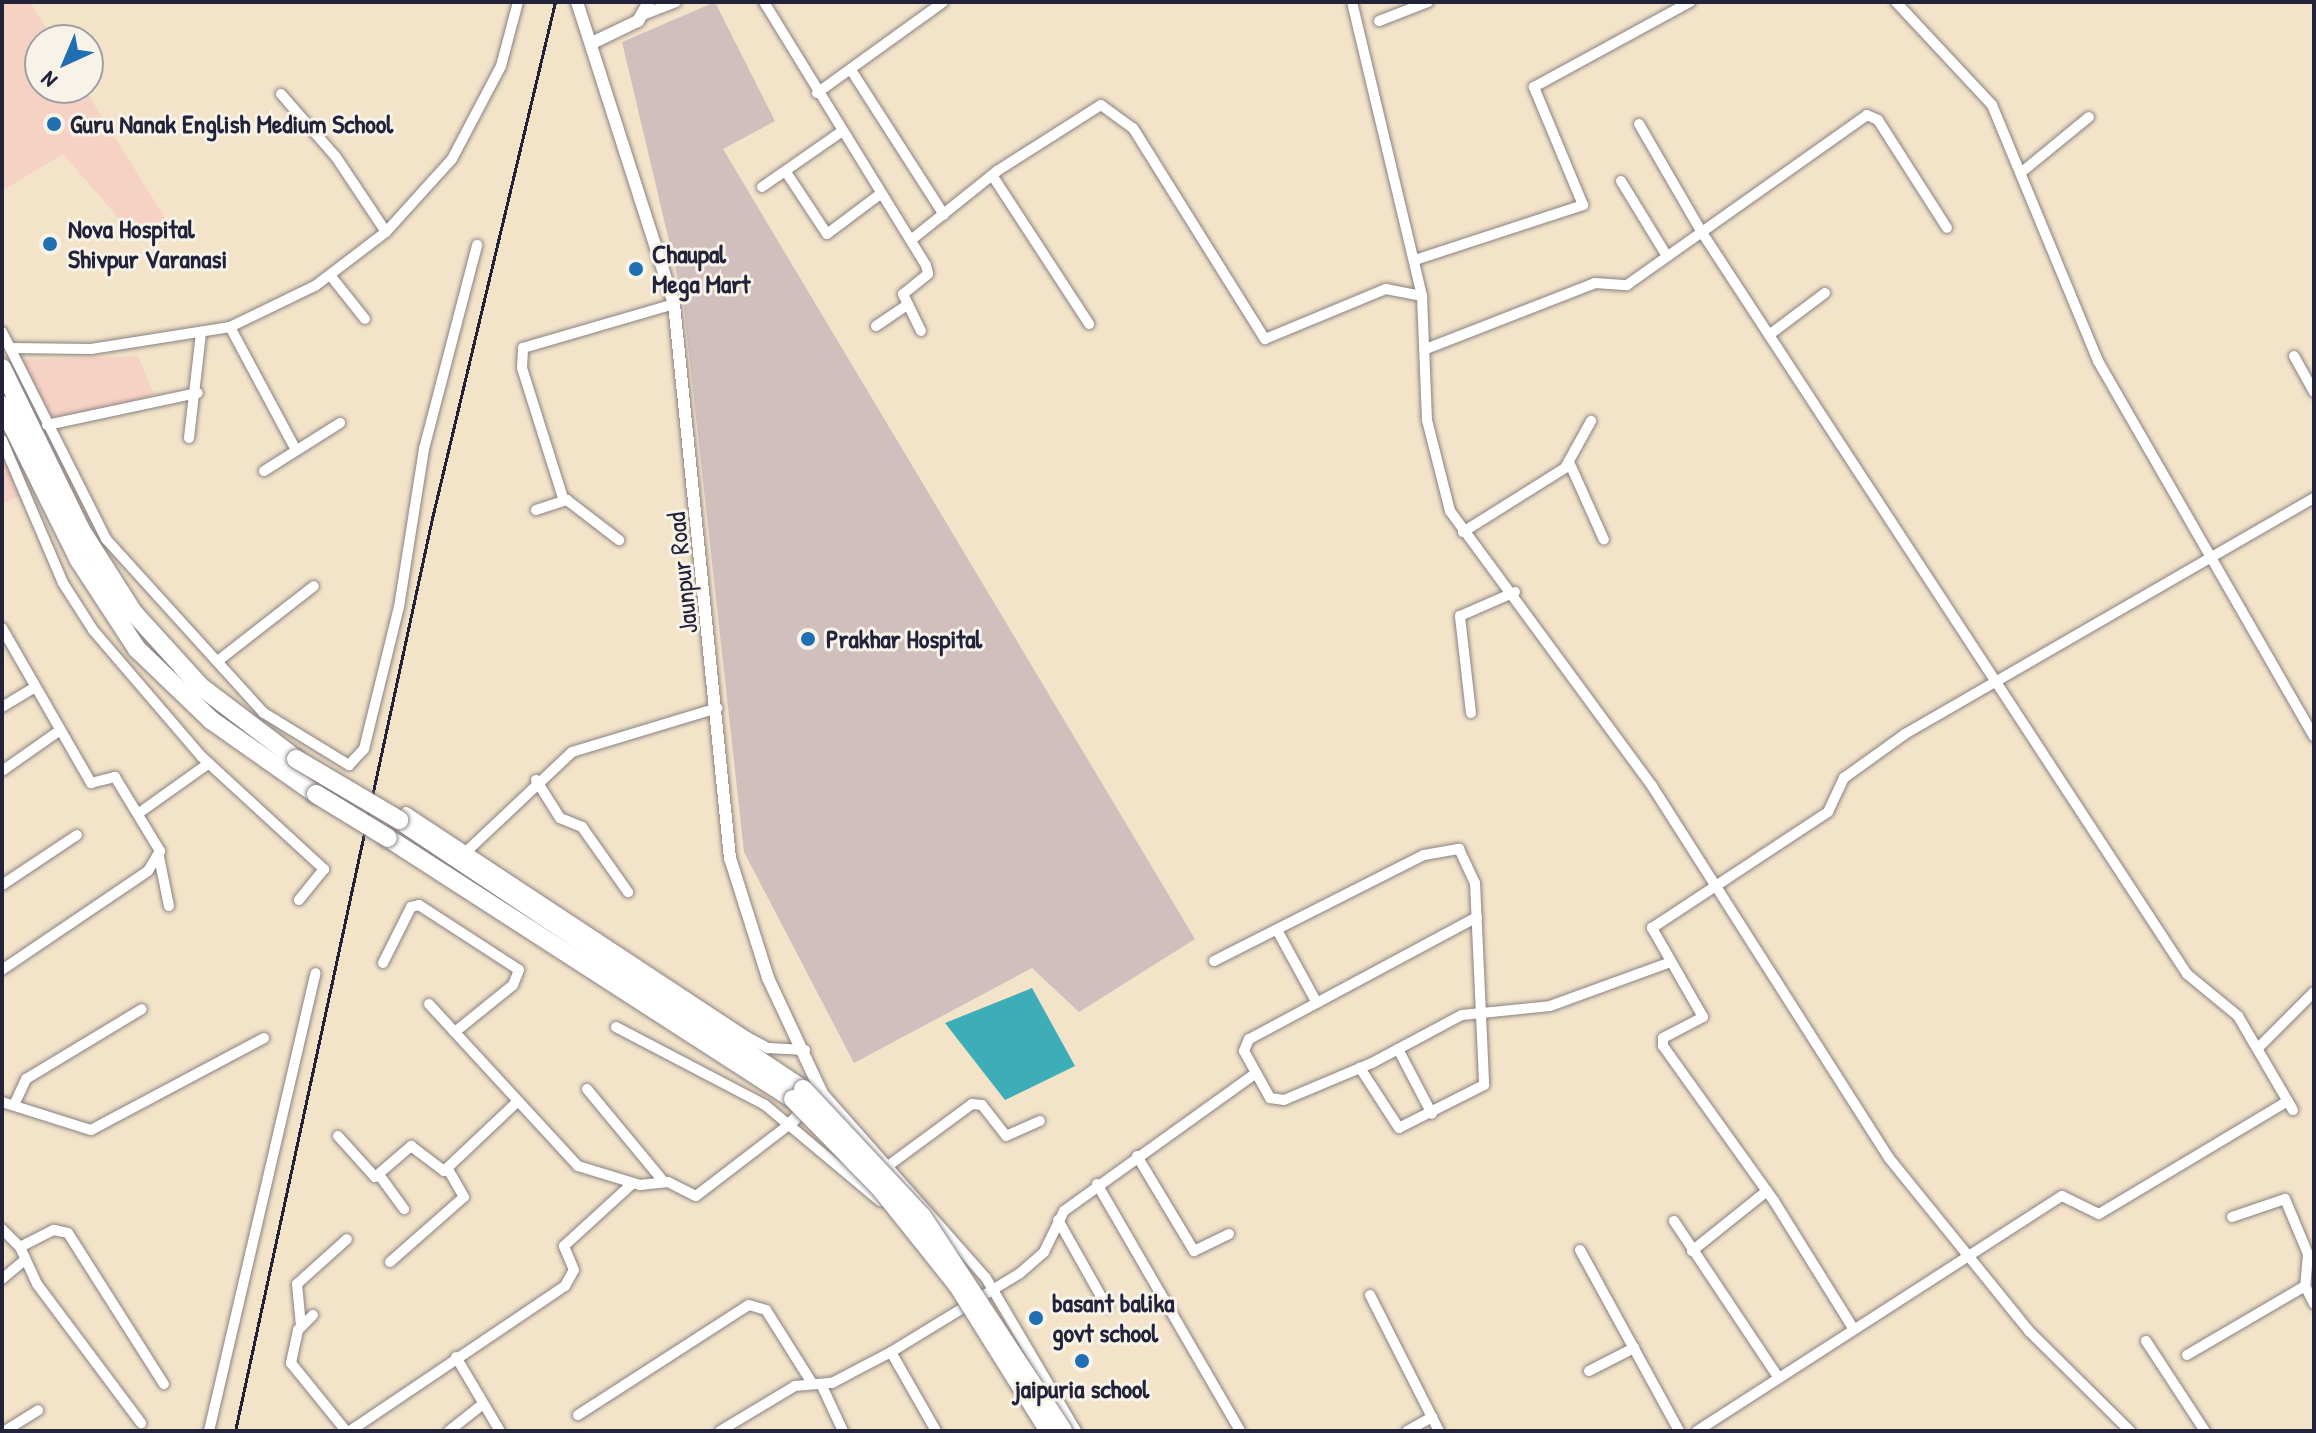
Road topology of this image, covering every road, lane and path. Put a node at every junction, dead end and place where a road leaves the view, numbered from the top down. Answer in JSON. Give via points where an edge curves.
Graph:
{"nodes":[{"id":1,"x":518,"y":2,"type":"edge"},
{"id":2,"x":577,"y":2,"type":"edge"},
{"id":3,"x":676,"y":2,"type":"edge"},
{"id":4,"x":764,"y":2,"type":"edge"},
{"id":5,"x":943,"y":2,"type":"edge"},
{"id":6,"x":1352,"y":2,"type":"edge"},
{"id":7,"x":1690,"y":2,"type":"edge"},
{"id":8,"x":1896,"y":2,"type":"edge"},
{"id":9,"x":1421,"y":3,"type":"edge"},
{"id":10,"x":647,"y":8,"type":"edge"},
{"id":11,"x":1379,"y":21,"type":"dead end"},
{"id":12,"x":592,"y":43,"type":"junction"},
{"id":13,"x":851,"y":70,"type":"junction"},
{"id":14,"x":817,"y":93,"type":"junction"},
{"id":15,"x":281,"y":94,"type":"dead end"},
{"id":16,"x":2089,"y":117,"type":"dead end"},
{"id":17,"x":1639,"y":124,"type":"dead end"},
{"id":18,"x":841,"y":132,"type":"junction"},
{"id":19,"x":2023,"y":171,"type":"junction"},
{"id":20,"x":786,"y":172,"type":"junction"},
{"id":21,"x":992,"y":175,"type":"junction"},
{"id":22,"x":1621,"y":181,"type":"dead end"},
{"id":23,"x":762,"y":187,"type":"dead end"},
{"id":24,"x":879,"y":195,"type":"junction"},
{"id":25,"x":944,"y":215,"type":"junction"},
{"id":26,"x":1947,"y":228,"type":"dead end"},
{"id":27,"x":1701,"y":231,"type":"junction"},
{"id":28,"x":386,"y":232,"type":"junction"},
{"id":29,"x":911,"y":240,"type":"junction"},
{"id":30,"x":477,"y":245,"type":"dead end"},
{"id":31,"x":1667,"y":256,"type":"junction"},
{"id":32,"x":1415,"y":260,"type":"junction"},
{"id":33,"x":330,"y":275,"type":"junction"},
{"id":34,"x":1825,"y":293,"type":"dead end"},
{"id":35,"x":1422,"y":296,"type":"junction"},
{"id":36,"x":674,"y":304,"type":"junction"},
{"id":37,"x":906,"y":306,"type":"junction"},
{"id":38,"x":365,"y":319,"type":"dead end"},
{"id":39,"x":1089,"y":324,"type":"dead end"},
{"id":40,"x":876,"y":326,"type":"dead end"},
{"id":41,"x":230,"y":327,"type":"junction"},
{"id":42,"x":921,"y":331,"type":"dead end"},
{"id":43,"x":2,"y":332,"type":"edge"},
{"id":44,"x":201,"y":332,"type":"junction"},
{"id":45,"x":1769,"y":335,"type":"junction"},
{"id":46,"x":10,"y":348,"type":"junction"},
{"id":47,"x":1426,"y":349,"type":"junction"},
{"id":48,"x":2294,"y":356,"type":"dead end"},
{"id":49,"x":2,"y":368,"type":"edge"},
{"id":50,"x":2314,"y":392,"type":"edge"},
{"id":51,"x":198,"y":393,"type":"junction"},
{"id":52,"x":2,"y":405,"type":"edge"},
{"id":53,"x":1591,"y":421,"type":"dead end"},
{"id":54,"x":340,"y":423,"type":"dead end"},
{"id":55,"x":47,"y":425,"type":"junction"},
{"id":56,"x":189,"y":438,"type":"dead end"},
{"id":57,"x":2,"y":440,"type":"edge"},
{"id":58,"x":296,"y":450,"type":"junction"},
{"id":59,"x":1569,"y":462,"type":"junction"},
{"id":60,"x":264,"y":471,"type":"dead end"},
{"id":61,"x":563,"y":498,"type":"junction"},
{"id":62,"x":2314,"y":498,"type":"edge"},
{"id":63,"x":536,"y":510,"type":"dead end"},
{"id":64,"x":1463,"y":532,"type":"junction"},
{"id":65,"x":619,"y":540,"type":"dead end"},
{"id":66,"x":1604,"y":540,"type":"dead end"},
{"id":67,"x":2213,"y":554,"type":"junction"},
{"id":68,"x":314,"y":586,"type":"dead end"},
{"id":69,"x":1515,"y":592,"type":"junction"},
{"id":70,"x":2,"y":628,"type":"edge"},
{"id":71,"x":219,"y":660,"type":"junction"},
{"id":72,"x":1995,"y":679,"type":"junction"},
{"id":73,"x":34,"y":688,"type":"junction"},
{"id":74,"x":2,"y":707,"type":"edge"},
{"id":75,"x":718,"y":708,"type":"junction"},
{"id":76,"x":1471,"y":713,"type":"dead end"},
{"id":77,"x":59,"y":731,"type":"junction"},
{"id":78,"x":2314,"y":736,"type":"edge"},
{"id":79,"x":209,"y":763,"type":"junction"},
{"id":80,"x":2,"y":771,"type":"edge"},
{"id":81,"x":536,"y":780,"type":"junction"},
{"id":82,"x":139,"y":813,"type":"junction"},
{"id":83,"x":402,"y":816,"type":"junction"},
{"id":84,"x":77,"y":835,"type":"dead end"},
{"id":85,"x":467,"y":851,"type":"junction"},
{"id":86,"x":159,"y":857,"type":"junction"},
{"id":87,"x":2,"y":885,"type":"edge"},
{"id":88,"x":1717,"y":885,"type":"junction"},
{"id":89,"x":628,"y":892,"type":"dead end"},
{"id":90,"x":299,"y":900,"type":"dead end"},
{"id":91,"x":169,"y":906,"type":"dead end"},
{"id":92,"x":1477,"y":917,"type":"junction"},
{"id":93,"x":1277,"y":930,"type":"junction"},
{"id":94,"x":1214,"y":961,"type":"dead end"},
{"id":95,"x":383,"y":963,"type":"dead end"},
{"id":96,"x":1668,"y":963,"type":"junction"},
{"id":97,"x":2,"y":970,"type":"edge"},
{"id":98,"x":316,"y":973,"type":"dead end"},
{"id":99,"x":2314,"y":992,"type":"edge"},
{"id":100,"x":1317,"y":1003,"type":"junction"},
{"id":101,"x":429,"y":1004,"type":"dead end"},
{"id":102,"x":142,"y":1009,"type":"dead end"},
{"id":103,"x":1479,"y":1015,"type":"junction"},
{"id":104,"x":616,"y":1027,"type":"dead end"},
{"id":105,"x":455,"y":1032,"type":"junction"},
{"id":106,"x":264,"y":1038,"type":"dead end"},
{"id":107,"x":2258,"y":1048,"type":"junction"},
{"id":108,"x":1398,"y":1049,"type":"junction"},
{"id":109,"x":805,"y":1050,"type":"junction"},
{"id":110,"x":1360,"y":1068,"type":"junction"},
{"id":111,"x":1253,"y":1075,"type":"junction"},
{"id":112,"x":587,"y":1089,"type":"dead end"},
{"id":113,"x":806,"y":1093,"type":"junction"},
{"id":114,"x":2,"y":1102,"type":"edge"},
{"id":115,"x":517,"y":1102,"type":"junction"},
{"id":116,"x":14,"y":1105,"type":"junction"},
{"id":117,"x":1432,"y":1114,"type":"junction"},
{"id":118,"x":1040,"y":1121,"type":"dead end"},
{"id":119,"x":791,"y":1123,"type":"junction"},
{"id":120,"x":338,"y":1136,"type":"dead end"},
{"id":121,"x":1137,"y":1156,"type":"junction"},
{"id":122,"x":892,"y":1163,"type":"junction"},
{"id":123,"x":448,"y":1169,"type":"junction"},
{"id":124,"x":380,"y":1176,"type":"junction"},
{"id":125,"x":664,"y":1182,"type":"junction"},
{"id":126,"x":633,"y":1183,"type":"junction"},
{"id":127,"x":1097,"y":1184,"type":"junction"},
{"id":128,"x":1767,"y":1191,"type":"junction"},
{"id":129,"x":404,"y":1209,"type":"dead end"},
{"id":130,"x":2232,"y":1217,"type":"dead end"},
{"id":131,"x":1058,"y":1220,"type":"junction"},
{"id":132,"x":1674,"y":1221,"type":"dead end"},
{"id":133,"x":2,"y":1229,"type":"edge"},
{"id":134,"x":1229,"y":1234,"type":"dead end"},
{"id":135,"x":347,"y":1239,"type":"dead end"},
{"id":136,"x":20,"y":1247,"type":"junction"},
{"id":137,"x":1580,"y":1250,"type":"dead end"},
{"id":138,"x":1692,"y":1251,"type":"junction"},
{"id":139,"x":1967,"y":1252,"type":"junction"},
{"id":140,"x":25,"y":1260,"type":"junction"},
{"id":141,"x":390,"y":1262,"type":"dead end"},
{"id":142,"x":2,"y":1279,"type":"edge"},
{"id":143,"x":2305,"y":1286,"type":"junction"},
{"id":144,"x":994,"y":1291,"type":"junction"},
{"id":145,"x":1370,"y":1295,"type":"dead end"},
{"id":146,"x":2314,"y":1304,"type":"edge"},
{"id":147,"x":1107,"y":1307,"type":"dead end"},
{"id":148,"x":965,"y":1308,"type":"junction"},
{"id":149,"x":313,"y":1315,"type":"dead end"},
{"id":150,"x":301,"y":1326,"type":"junction"},
{"id":151,"x":1853,"y":1328,"type":"junction"},
{"id":152,"x":2146,"y":1341,"type":"dead end"},
{"id":153,"x":1634,"y":1348,"type":"junction"},
{"id":154,"x":891,"y":1352,"type":"junction"},
{"id":155,"x":2187,"y":1355,"type":"dead end"},
{"id":156,"x":456,"y":1357,"type":"junction"},
{"id":157,"x":1589,"y":1371,"type":"dead end"},
{"id":158,"x":1778,"y":1377,"type":"junction"},
{"id":159,"x":164,"y":1384,"type":"dead end"},
{"id":160,"x":817,"y":1384,"type":"junction"},
{"id":161,"x":483,"y":1404,"type":"junction"},
{"id":162,"x":38,"y":1410,"type":"dead end"},
{"id":163,"x":578,"y":1415,"type":"dead end"},
{"id":164,"x":1432,"y":1417,"type":"junction"},
{"id":165,"x":141,"y":1423,"type":"dead end"},
{"id":166,"x":5,"y":1431,"type":"edge"},
{"id":167,"x":209,"y":1431,"type":"edge"},
{"id":168,"x":348,"y":1431,"type":"edge"},
{"id":169,"x":449,"y":1431,"type":"edge"},
{"id":170,"x":500,"y":1431,"type":"edge"},
{"id":171,"x":720,"y":1431,"type":"edge"},
{"id":172,"x":843,"y":1431,"type":"edge"},
{"id":173,"x":936,"y":1431,"type":"edge"},
{"id":174,"x":1042,"y":1431,"type":"edge"},
{"id":175,"x":1049,"y":1431,"type":"edge"},
{"id":176,"x":1063,"y":1431,"type":"edge"},
{"id":177,"x":1076,"y":1431,"type":"edge"},
{"id":178,"x":1240,"y":1431,"type":"edge"},
{"id":179,"x":1407,"y":1431,"type":"edge"},
{"id":180,"x":1439,"y":1431,"type":"edge"},
{"id":181,"x":1679,"y":1431,"type":"edge"},
{"id":182,"x":1697,"y":1431,"type":"edge"},
{"id":183,"x":2130,"y":1431,"type":"edge"},
{"id":184,"x":2205,"y":1431,"type":"edge"}],
"edges":[{"from":1,"to":28,"type":"street","via":[[501,66],[473,125]]},
{"from":2,"to":12,"type":"street","name":"Jaunpur Road"},
{"from":3,"to":10,"type":"street"},
{"from":4,"to":14,"type":"street"},
{"from":5,"to":13,"type":"street"},
{"from":6,"to":32,"type":"street"},
{"from":7,"to":32,"type":"street","via":[[1534,87],[1583,205]]},
{"from":8,"to":19,"type":"street","via":[[1992,105]]},
{"from":9,"to":11,"type":"street"},
{"from":10,"to":12,"type":"street"},
{"from":12,"to":36,"type":"street","name":"Jaunpur Road"},
{"from":13,"to":14,"type":"street"},
{"from":13,"to":25,"type":"street"},
{"from":14,"to":18,"type":"street"},
{"from":15,"to":28,"type":"street","via":[[336,157]]},
{"from":16,"to":19,"type":"street"},
{"from":17,"to":27,"type":"street"},
{"from":18,"to":20,"type":"street"},
{"from":18,"to":24,"type":"street"},
{"from":19,"to":67,"type":"street","via":[[2098,361]]},
{"from":20,"to":23,"type":"street"},
{"from":20,"to":24,"type":"street","via":[[827,234]]},
{"from":21,"to":25,"type":"street"},
{"from":21,"to":35,"type":"street","via":[[1090,109],[1112,107],[1133,128],[1265,339],[1386,289]]},
{"from":21,"to":39,"type":"street"},
{"from":22,"to":31,"type":"street"},
{"from":24,"to":29,"type":"street"},
{"from":25,"to":29,"type":"street"},
{"from":26,"to":27,"type":"street","via":[[1867,115]]},
{"from":27,"to":31,"type":"street"},
{"from":27,"to":45,"type":"street"},
{"from":28,"to":33,"type":"street"},
{"from":29,"to":37,"type":"street","via":[[929,270],[903,294]]},
{"from":30,"to":71,"type":"street","via":[[424,449],[402,592],[360,756],[349,765],[333,762],[264,713]]},
{"from":31,"to":47,"type":"street","via":[[1627,285],[1595,283]]},
{"from":32,"to":35,"type":"street"},
{"from":33,"to":38,"type":"street"},
{"from":33,"to":41,"type":"street"},
{"from":34,"to":45,"type":"street"},
{"from":35,"to":47,"type":"street"},
{"from":36,"to":61,"type":"street","via":[[523,348],[522,368]]},
{"from":36,"to":75,"type":"street","name":"Jaunpur Road"},
{"from":37,"to":40,"type":"street"},
{"from":37,"to":42,"type":"street"},
{"from":41,"to":44,"type":"street"},
{"from":41,"to":58,"type":"street"},
{"from":43,"to":46,"type":"street"},
{"from":44,"to":46,"type":"street","via":[[91,349]]},
{"from":44,"to":51,"type":"street"},
{"from":45,"to":72,"type":"street"},
{"from":46,"to":55,"type":"street"},
{"from":47,"to":64,"type":"street","via":[[1434,464]]},
{"from":48,"to":50,"type":"street"},
{"from":49,"to":83,"type":"highway","bridge":true,"via":[[81,530],[133,612],[200,686],[296,759]]},
{"from":51,"to":55,"type":"street"},
{"from":51,"to":56,"type":"street"},
{"from":52,"to":113,"type":"highway","bridge":true,"via":[[79,560],[137,649],[211,720],[316,794]]},
{"from":53,"to":59,"type":"street"},
{"from":54,"to":58,"type":"street"},
{"from":55,"to":71,"type":"street","via":[[106,539]]},
{"from":57,"to":79,"type":"street","via":[[63,583],[93,630]]},
{"from":58,"to":60,"type":"street"},
{"from":59,"to":64,"type":"street"},
{"from":59,"to":66,"type":"street"},
{"from":61,"to":63,"type":"street"},
{"from":61,"to":65,"type":"street"},
{"from":62,"to":67,"type":"street"},
{"from":64,"to":69,"type":"street"},
{"from":67,"to":72,"type":"street"},
{"from":67,"to":78,"type":"street"},
{"from":68,"to":71,"type":"street"},
{"from":69,"to":76,"type":"street","via":[[1460,616]]},
{"from":69,"to":88,"type":"street"},
{"from":70,"to":73,"type":"street"},
{"from":72,"to":88,"type":"street","via":[[1864,762],[1840,783],[1828,812]]},
{"from":72,"to":107,"type":"street","via":[[2187,974],[2238,1016]]},
{"from":73,"to":74,"type":"street"},
{"from":73,"to":77,"type":"street"},
{"from":75,"to":81,"type":"street","via":[[600,739]]},
{"from":75,"to":109,"type":"street","name":"Jaunpur Road","via":[[730,858],[764,968]]},
{"from":77,"to":80,"type":"street"},
{"from":77,"to":82,"type":"street","via":[[91,783],[115,777]]},
{"from":79,"to":82,"type":"street"},
{"from":79,"to":90,"type":"street","via":[[324,869]]},
{"from":81,"to":85,"type":"street"},
{"from":81,"to":89,"type":"street","via":[[560,818],[582,827]]},
{"from":82,"to":86,"type":"street"},
{"from":83,"to":85,"type":"street"},
{"from":83,"to":113,"type":"highway"},
{"from":84,"to":87,"type":"street"},
{"from":85,"to":109,"type":"street","via":[[747,1037],[768,1048]]},
{"from":86,"to":91,"type":"street"},
{"from":86,"to":97,"type":"street"},
{"from":88,"to":96,"type":"street","via":[[1652,928]]},
{"from":88,"to":139,"type":"street","via":[[1889,1158]]},
{"from":92,"to":93,"type":"street","via":[[1471,866],[1448,846]]},
{"from":92,"to":100,"type":"street"},
{"from":92,"to":103,"type":"street"},
{"from":93,"to":94,"type":"street"},
{"from":93,"to":100,"type":"street"},
{"from":95,"to":105,"type":"street","via":[[411,907],[419,905],[519,970],[513,985]]},
{"from":96,"to":103,"type":"street","via":[[1550,1006]]},
{"from":96,"to":128,"type":"street","via":[[1703,1017],[1663,1038],[1663,1046]]},
{"from":98,"to":167,"type":"street"},
{"from":99,"to":107,"type":"street"},
{"from":100,"to":111,"type":"street","via":[[1249,1039],[1244,1051]]},
{"from":101,"to":105,"type":"street"},
{"from":102,"to":116,"type":"street","via":[[26,1079]]},
{"from":103,"to":108,"type":"street","via":[[1462,1015]]},
{"from":103,"to":117,"type":"street","via":[[1484,1085]]},
{"from":104,"to":119,"type":"street"},
{"from":105,"to":115,"type":"street"},
{"from":106,"to":116,"type":"street","via":[[91,1130]]},
{"from":107,"to":139,"type":"street","via":[[2291,1105],[2099,1214],[2062,1196]]},
{"from":108,"to":110,"type":"street"},
{"from":108,"to":117,"type":"street"},
{"from":109,"to":113,"type":"street","name":"Jaunpur Road"},
{"from":110,"to":111,"type":"street","via":[[1276,1101]]},
{"from":110,"to":117,"type":"street","via":[[1399,1128]]},
{"from":111,"to":121,"type":"street"},
{"from":112,"to":125,"type":"street"},
{"from":113,"to":119,"type":"street"},
{"from":113,"to":122,"type":"street"},
{"from":113,"to":175,"type":"highway","bridge":true,"via":[[958,1286]]},
{"from":113,"to":176,"type":"highway","bridge":true,"via":[[922,1216]]},
{"from":114,"to":116,"type":"street"},
{"from":115,"to":123,"type":"street"},
{"from":115,"to":126,"type":"street","via":[[571,1162]]},
{"from":118,"to":122,"type":"street","via":[[1006,1136],[977,1102]]},
{"from":119,"to":125,"type":"street","via":[[696,1196]]},
{"from":119,"to":148,"type":"street","via":[[883,1203]]},
{"from":120,"to":124,"type":"street"},
{"from":121,"to":127,"type":"street"},
{"from":121,"to":134,"type":"street","via":[[1194,1251]]},
{"from":122,"to":144,"type":"street"},
{"from":123,"to":124,"type":"street","via":[[411,1146]]},
{"from":123,"to":141,"type":"street","via":[[464,1197]]},
{"from":124,"to":129,"type":"street"},
{"from":125,"to":126,"type":"street"},
{"from":126,"to":156,"type":"street","via":[[564,1246],[574,1270],[565,1286]]},
{"from":127,"to":131,"type":"street"},
{"from":127,"to":178,"type":"street"},
{"from":128,"to":138,"type":"street"},
{"from":128,"to":151,"type":"street"},
{"from":130,"to":143,"type":"street","via":[[2285,1199],[2310,1262]]},
{"from":131,"to":144,"type":"street","via":[[1035,1262]]},
{"from":131,"to":147,"type":"street"},
{"from":132,"to":138,"type":"street"},
{"from":133,"to":136,"type":"street"},
{"from":135,"to":150,"type":"street","via":[[297,1284]]},
{"from":136,"to":140,"type":"street"},
{"from":136,"to":159,"type":"street","via":[[54,1230],[68,1233]]},
{"from":137,"to":153,"type":"street"},
{"from":138,"to":158,"type":"street"},
{"from":139,"to":151,"type":"street"},
{"from":139,"to":183,"type":"street","via":[[2029,1331]]},
{"from":140,"to":142,"type":"street"},
{"from":140,"to":165,"type":"street"},
{"from":143,"to":146,"type":"street"},
{"from":143,"to":155,"type":"street"},
{"from":144,"to":148,"type":"street"},
{"from":144,"to":177,"type":"street"},
{"from":145,"to":164,"type":"street"},
{"from":148,"to":154,"type":"street"},
{"from":148,"to":174,"type":"street"},
{"from":149,"to":150,"type":"street"},
{"from":150,"to":168,"type":"street","via":[[291,1363]]},
{"from":151,"to":158,"type":"street"},
{"from":152,"to":184,"type":"street"},
{"from":153,"to":157,"type":"street"},
{"from":153,"to":181,"type":"street"},
{"from":154,"to":160,"type":"street"},
{"from":154,"to":173,"type":"street"},
{"from":156,"to":161,"type":"street"},
{"from":156,"to":168,"type":"street"},
{"from":158,"to":182,"type":"street"},
{"from":160,"to":163,"type":"street","via":[[766,1310],[749,1305]]},
{"from":160,"to":171,"type":"street"},
{"from":160,"to":172,"type":"street"},
{"from":161,"to":169,"type":"street"},
{"from":161,"to":170,"type":"street"},
{"from":162,"to":166,"type":"street"},
{"from":164,"to":179,"type":"street"},
{"from":164,"to":180,"type":"street"}]}
